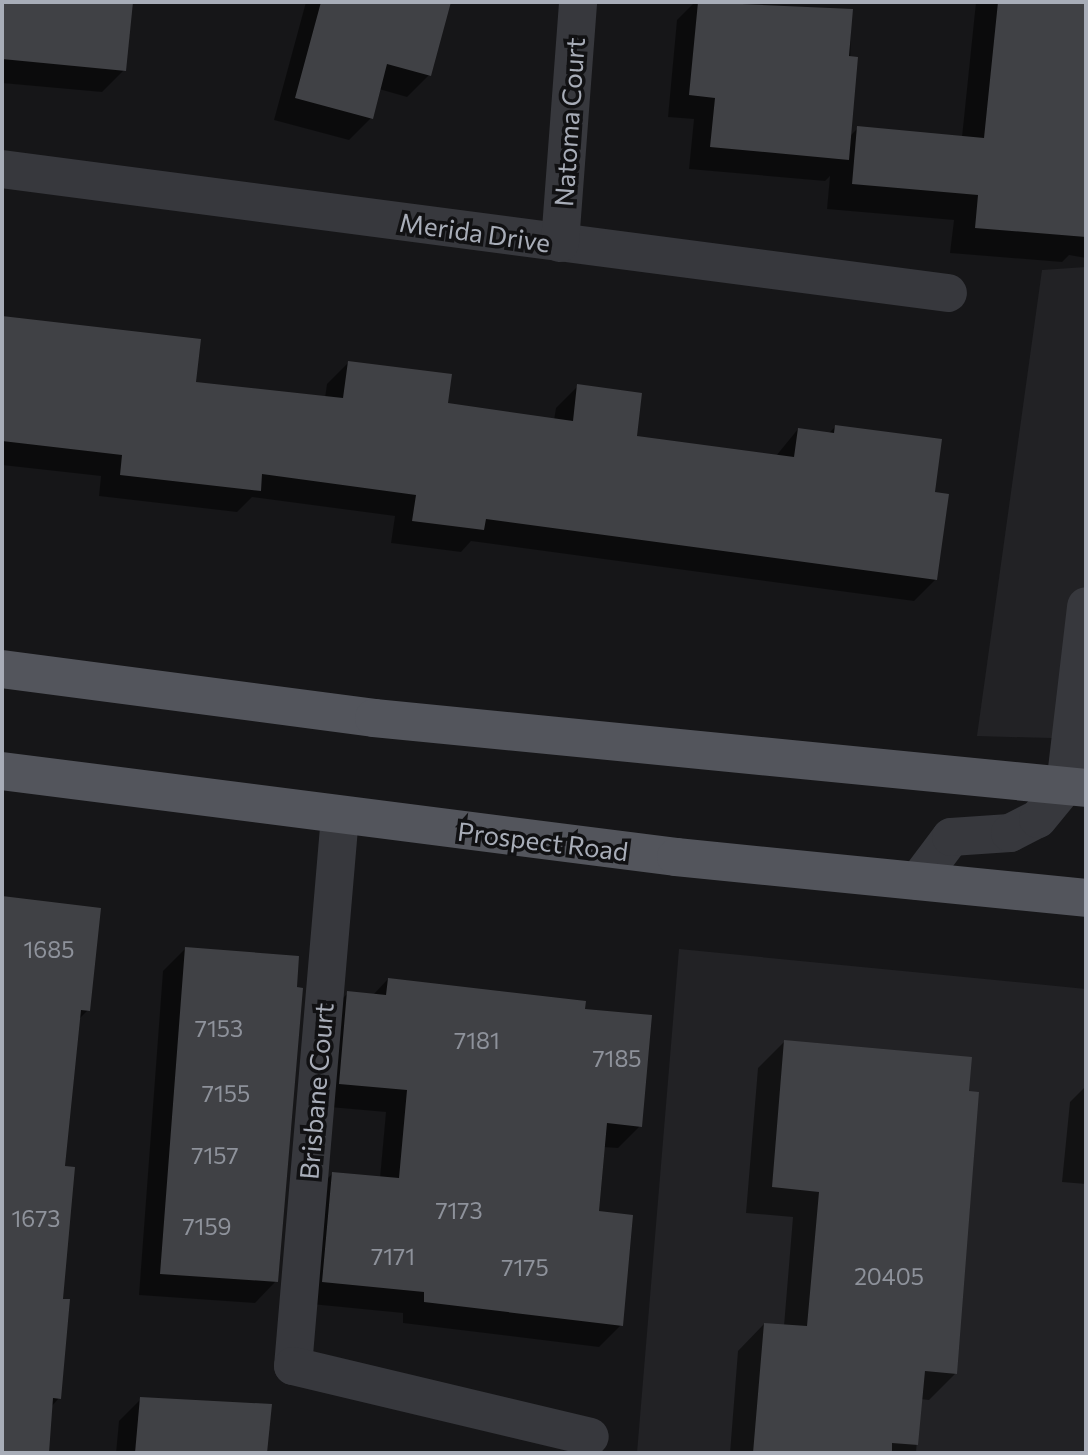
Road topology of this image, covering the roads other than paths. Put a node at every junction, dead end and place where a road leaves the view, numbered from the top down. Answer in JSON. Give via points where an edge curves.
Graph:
{"nodes":[{"id":1,"x":578,"y":2,"type":"edge"},
{"id":2,"x":2,"y":169,"type":"edge"},
{"id":3,"x":560,"y":243,"type":"junction"},
{"id":4,"x":948,"y":293,"type":"dead end"},
{"id":5,"x":1086,"y":606,"type":"edge"},
{"id":6,"x":2,"y":669,"type":"edge"},
{"id":7,"x":2,"y":771,"type":"edge"},
{"id":8,"x":1075,"y":787,"type":"edge"},
{"id":9,"x":340,"y":816,"type":"junction"},
{"id":10,"x":918,"y":881,"type":"junction"},
{"id":11,"x":1086,"y":898,"type":"edge"},
{"id":12,"x":590,"y":1437,"type":"dead end"}],
"edges":[{"from":1,"to":3,"type":"street","name":"Natoma Court"},
{"from":2,"to":3,"type":"street","name":"Merida Drive"},
{"from":3,"to":4,"type":"street","name":"Merida Drive"},
{"from":5,"to":8,"type":"street"},
{"from":6,"to":8,"type":"main road","via":[[374,718]]},
{"from":7,"to":9,"type":"main road","name":"Prospect Road"},
{"from":8,"to":10,"type":"street","via":[[1038,819],[1010,833],[951,837]]},
{"from":9,"to":10,"type":"main road","name":"Prospect Road"},
{"from":9,"to":12,"type":"street","name":"Brisbane Court","via":[[293,1366]]},
{"from":10,"to":11,"type":"main road","name":"Prospect Road"}]}
